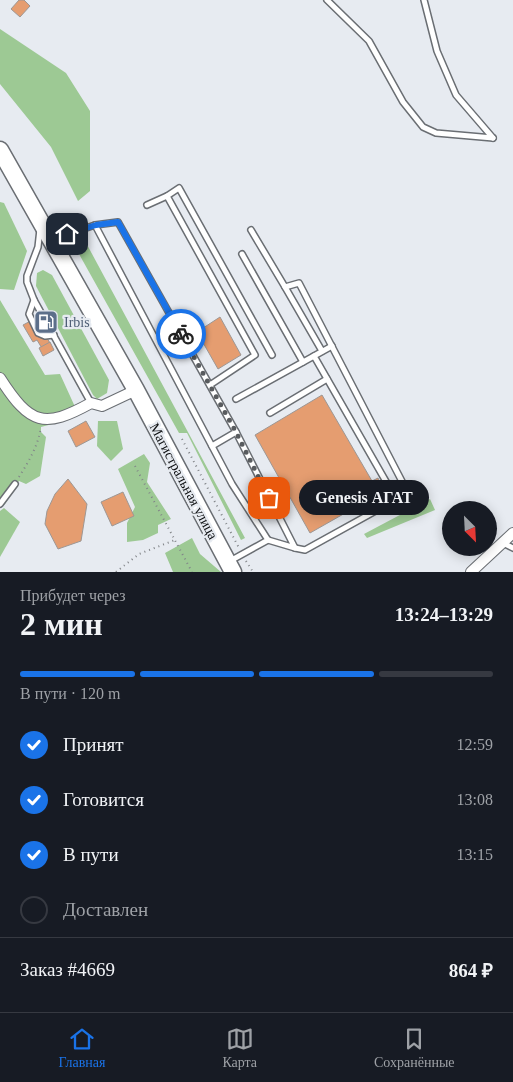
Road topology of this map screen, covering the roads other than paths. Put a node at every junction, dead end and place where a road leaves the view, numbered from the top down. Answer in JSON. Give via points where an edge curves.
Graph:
{"nodes":[{"id":1,"x":327,"y":0,"type":"edge"},
{"id":2,"x":424,"y":0,"type":"edge"},
{"id":3,"x":0,"y":150,"type":"edge"},
{"id":4,"x":167,"y":196,"type":"junction"},
{"id":5,"x":147,"y":205,"type":"dead end"},
{"id":6,"x":42,"y":220,"type":"junction"},
{"id":7,"x":96,"y":225,"type":"junction"},
{"id":8,"x":251,"y":230,"type":"dead end"},
{"id":9,"x":52,"y":239,"type":"junction"},
{"id":10,"x":242,"y":254,"type":"dead end"},
{"id":11,"x":285,"y":287,"type":"junction"},
{"id":12,"x":34,"y":300,"type":"junction"},
{"id":13,"x":54,"y":335,"type":"junction"},
{"id":14,"x":332,"y":346,"type":"junction"},
{"id":15,"x":322,"y":351,"type":"junction"},
{"id":16,"x":272,"y":355,"type":"dead end"},
{"id":17,"x":314,"y":356,"type":"junction"},
{"id":18,"x":303,"y":362,"type":"junction"},
{"id":19,"x":0,"y":378,"type":"edge"},
{"id":20,"x":327,"y":379,"type":"junction"},
{"id":21,"x":210,"y":385,"type":"junction"},
{"id":22,"x":136,"y":390,"type":"junction"},
{"id":23,"x":236,"y":399,"type":"dead end"},
{"id":24,"x":91,"y":403,"type":"junction"},
{"id":25,"x":270,"y":413,"type":"dead end"},
{"id":26,"x":236,"y":432,"type":"junction"},
{"id":27,"x":212,"y":446,"type":"junction"},
{"id":28,"x":15,"y":484,"type":"road end"},
{"id":29,"x":396,"y":499,"type":"junction"},
{"id":30,"x":0,"y":504,"type":"edge"},
{"id":31,"x":513,"y":533,"type":"edge"},
{"id":32,"x":268,"y":540,"type":"junction"},
{"id":33,"x":503,"y":543,"type":"junction"},
{"id":34,"x":294,"y":548,"type":"junction"},
{"id":35,"x":513,"y":548,"type":"edge"},
{"id":36,"x":230,"y":567,"type":"edge"},
{"id":37,"x":476,"y":571,"type":"edge"}],
"edges":[{"from":1,"to":2,"type":"lane","via":[[368,41],[403,102],[423,126],[436,133],[493,138],[456,95],[437,51]]},
{"from":3,"to":6,"type":"main road","name":"Магистральная улица"},
{"from":4,"to":5,"type":"lane"},
{"from":4,"to":16,"type":"lane","via":[[180,188]]},
{"from":4,"to":21,"type":"lane","via":[[255,355]]},
{"from":6,"to":9,"type":"main road","name":"Магистральная улица"},
{"from":6,"to":12,"type":"lane","via":[[38,246],[27,276]]},
{"from":7,"to":9,"type":"lane"},
{"from":7,"to":21,"type":"lane","via":[[118,222]]},
{"from":7,"to":27,"type":"lane"},
{"from":8,"to":11,"type":"lane"},
{"from":9,"to":22,"type":"main road","name":"Магистральная улица"},
{"from":10,"to":18,"type":"lane"},
{"from":11,"to":14,"type":"lane","via":[[299,283]]},
{"from":11,"to":15,"type":"lane"},
{"from":12,"to":13,"type":"lane"},
{"from":12,"to":13,"type":"lane","via":[[29,314],[38,333]]},
{"from":13,"to":24,"type":"lane"},
{"from":14,"to":15,"type":"lane"},
{"from":14,"to":29,"type":"lane","via":[[408,493]]},
{"from":15,"to":17,"type":"lane"},
{"from":17,"to":18,"type":"lane"},
{"from":17,"to":20,"type":"lane"},
{"from":18,"to":23,"type":"lane"},
{"from":19,"to":24,"type":"street","via":[[28,411],[42,420],[61,419]]},
{"from":20,"to":25,"type":"lane"},
{"from":20,"to":29,"type":"lane"},
{"from":21,"to":26,"type":"lane"},
{"from":22,"to":24,"type":"street","via":[[102,406]]},
{"from":22,"to":36,"type":"main road","name":"Магистральная улица"},
{"from":26,"to":27,"type":"lane"},
{"from":26,"to":34,"type":"lane"},
{"from":27,"to":32,"type":"lane"},
{"from":28,"to":30,"type":"lane"},
{"from":29,"to":34,"type":"lane","via":[[305,550]]},
{"from":31,"to":33,"type":"street"},
{"from":32,"to":34,"type":"lane"},
{"from":32,"to":36,"type":"lane","via":[[242,554]]},
{"from":33,"to":35,"type":"lane"},
{"from":33,"to":37,"type":"street"}]}
